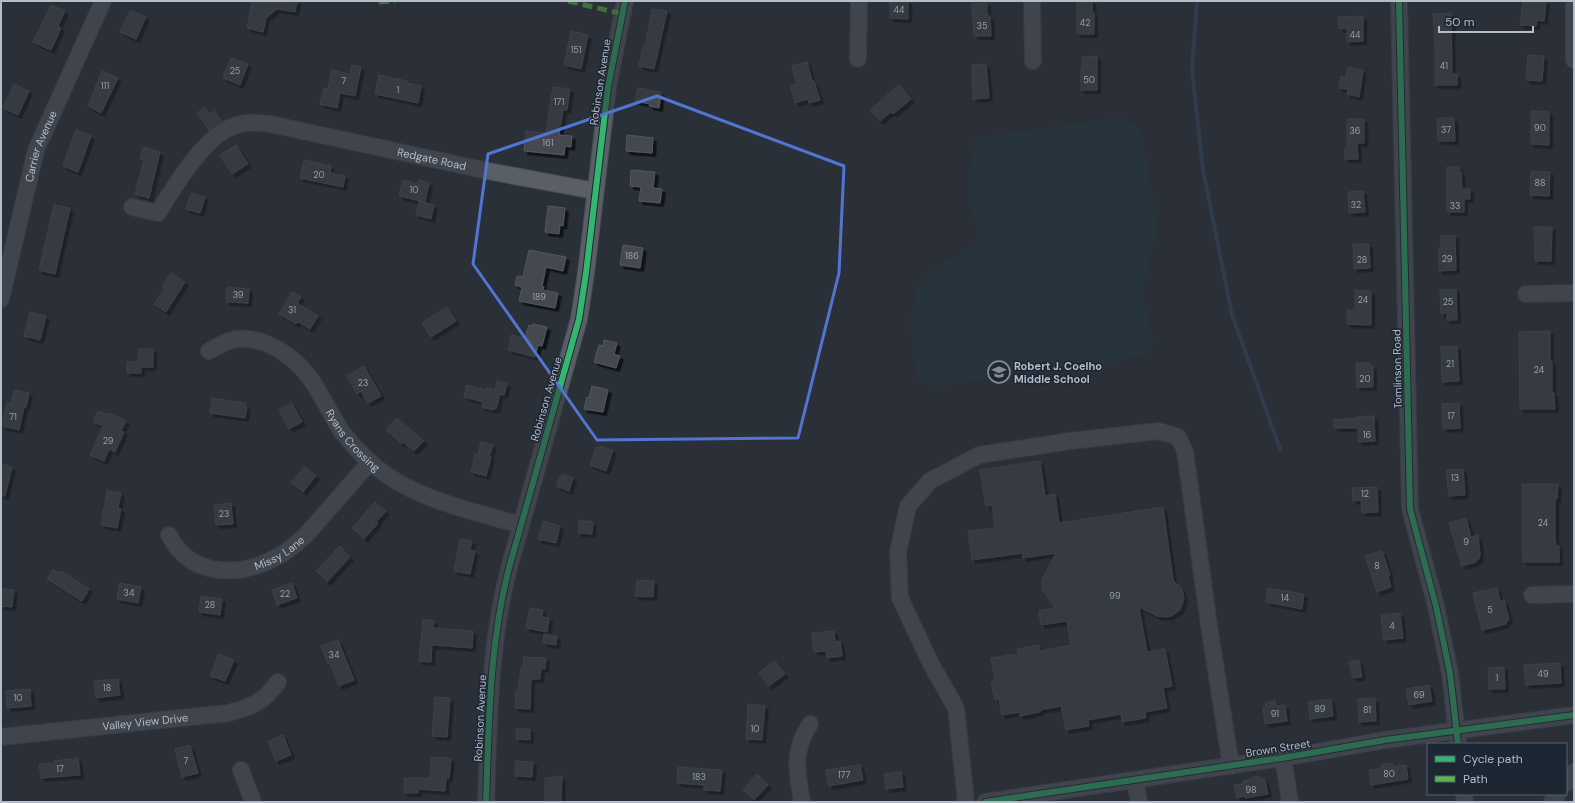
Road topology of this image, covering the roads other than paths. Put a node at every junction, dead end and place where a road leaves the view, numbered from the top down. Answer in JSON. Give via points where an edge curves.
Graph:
{"nodes":[{"id":1,"x":103,"y":1,"type":"edge"},
{"id":2,"x":626,"y":1,"type":"edge"},
{"id":3,"x":859,"y":1,"type":"edge"},
{"id":4,"x":1032,"y":1,"type":"edge"},
{"id":5,"x":1399,"y":1,"type":"edge"},
{"id":6,"x":1574,"y":1,"type":"edge"},
{"id":7,"x":858,"y":59,"type":"dead end"},
{"id":8,"x":1033,"y":60,"type":"dead end"},
{"id":9,"x":1574,"y":60,"type":"edge"},
{"id":10,"x":595,"y":191,"type":"junction"},
{"id":11,"x":132,"y":207,"type":"dead end"},
{"id":12,"x":1574,"y":293,"type":"edge"},
{"id":13,"x":1526,"y":294,"type":"dead end"},
{"id":14,"x":1,"y":300,"type":"edge"},
{"id":15,"x":210,"y":351,"type":"dead end"},
{"id":16,"x":370,"y":462,"type":"junction"},
{"id":17,"x":521,"y":525,"type":"junction"},
{"id":18,"x":168,"y":535,"type":"dead end"},
{"id":19,"x":1574,"y":594,"type":"edge"},
{"id":20,"x":1532,"y":595,"type":"dead end"},
{"id":21,"x":278,"y":682,"type":"dead end"},
{"id":22,"x":1574,"y":715,"type":"edge"},
{"id":23,"x":810,"y":724,"type":"dead end"},
{"id":24,"x":1,"y":738,"type":"edge"},
{"id":25,"x":1457,"y":738,"type":"edge"},
{"id":26,"x":1283,"y":758,"type":"junction"},
{"id":27,"x":1231,"y":766,"type":"junction"},
{"id":28,"x":241,"y":770,"type":"dead end"},
{"id":29,"x":1574,"y":772,"type":"edge"},
{"id":30,"x":1135,"y":780,"type":"junction"},
{"id":31,"x":1567,"y":782,"type":"edge"},
{"id":32,"x":253,"y":802,"type":"edge"},
{"id":33,"x":486,"y":802,"type":"edge"},
{"id":34,"x":802,"y":802,"type":"edge"},
{"id":35,"x":966,"y":802,"type":"edge"},
{"id":36,"x":985,"y":802,"type":"edge"},
{"id":37,"x":1139,"y":802,"type":"edge"},
{"id":38,"x":1290,"y":802,"type":"edge"}],
"edges":[{"from":1,"to":14,"type":"street","name":"Carrier Avenue","via":[[36,150]]},
{"from":2,"to":10,"type":"street","name":"Robinson Avenue","via":[[608,87]]},
{"from":3,"to":7,"type":"street"},
{"from":4,"to":8,"type":"street"},
{"from":5,"to":25,"type":"street","name":"Tomlinson Road","via":[[1410,510],[1436,606],[1450,673]]},
{"from":6,"to":9,"type":"street"},
{"from":10,"to":11,"type":"street","name":"Redgate Road","via":[[254,122],[242,123],[224,130],[195,159],[176,183],[158,213]]},
{"from":10,"to":17,"type":"street","name":"Robinson Avenue","via":[[579,319]]},
{"from":12,"to":13,"type":"street"},
{"from":15,"to":16,"type":"street","name":"Ryans Crossing","via":[[236,339],[248,339],[260,341],[287,355],[309,377],[342,431]]},
{"from":16,"to":17,"type":"street","name":"Ryans Crossing","via":[[384,474],[420,494],[458,508]]},
{"from":16,"to":18,"type":"street","name":"Missy Lane","via":[[306,535],[268,561],[232,570],[206,568],[183,556]]},
{"from":17,"to":33,"type":"street","name":"Robinson Avenue","via":[[497,626],[492,673]]},
{"from":19,"to":20,"type":"street"},
{"from":21,"to":24,"type":"street","name":"Valley View Drive","via":[[262,701],[228,713]]},
{"from":22,"to":25,"type":"street","name":"Brown Street"},
{"from":23,"to":34,"type":"street","via":[[801,739],[797,759]]},
{"from":25,"to":26,"type":"street","name":"Brown Street","via":[[1385,740]]},
{"from":26,"to":27,"type":"street","name":"Brown Street"},
{"from":26,"to":38,"type":"street"},
{"from":27,"to":30,"type":"street","name":"Brown Street"},
{"from":27,"to":35,"type":"street","via":[[1185,451],[1178,437],[1159,431],[1070,441],[979,455],[930,481],[908,506],[898,552],[900,598],[930,664],[956,708]]},
{"from":28,"to":32,"type":"street"},
{"from":29,"to":31,"type":"street"},
{"from":30,"to":36,"type":"street","name":"Brown Street"},
{"from":30,"to":37,"type":"street"}]}
